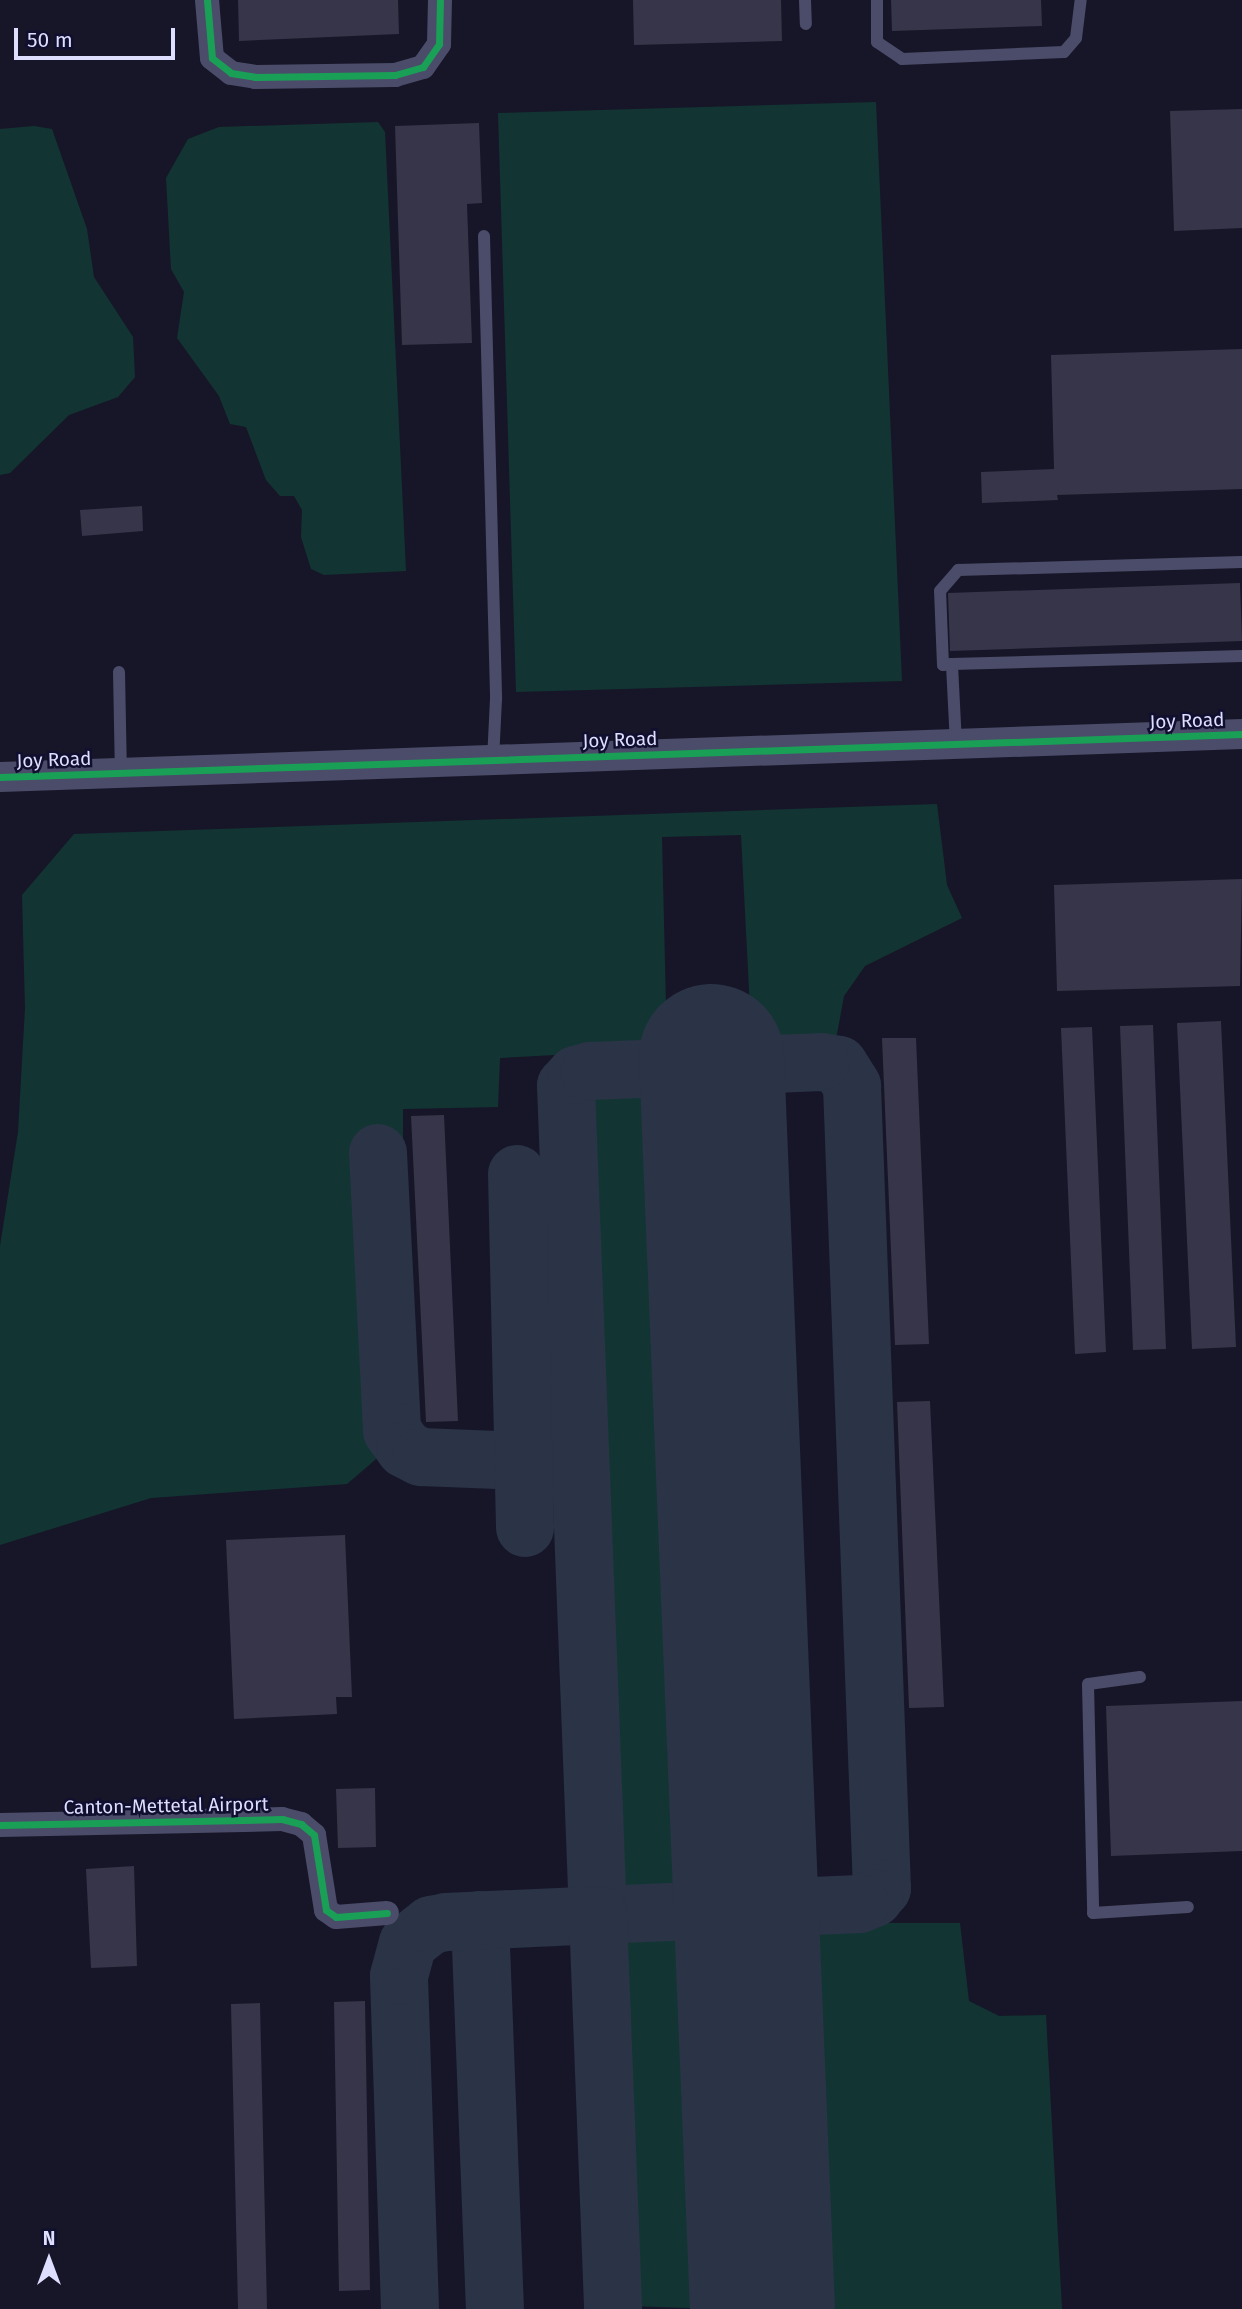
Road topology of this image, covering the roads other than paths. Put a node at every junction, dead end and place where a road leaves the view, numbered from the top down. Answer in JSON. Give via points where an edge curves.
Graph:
{"nodes":[{"id":1,"x":207,"y":0,"type":"edge"},
{"id":2,"x":440,"y":0,"type":"edge"},
{"id":3,"x":805,"y":0,"type":"edge"},
{"id":4,"x":877,"y":0,"type":"edge"},
{"id":5,"x":1081,"y":0,"type":"edge"},
{"id":6,"x":806,"y":24,"type":"dead end"},
{"id":7,"x":484,"y":236,"type":"dead end"},
{"id":8,"x":1242,"y":562,"type":"edge"},
{"id":9,"x":1242,"y":656,"type":"edge"},
{"id":10,"x":952,"y":664,"type":"junction"},
{"id":11,"x":120,"y":672,"type":"dead end"},
{"id":12,"x":1242,"y":734,"type":"edge"},
{"id":13,"x":956,"y":744,"type":"junction"},
{"id":14,"x":494,"y":761,"type":"junction"},
{"id":15,"x":121,"y":774,"type":"junction"},
{"id":16,"x":0,"y":777,"type":"edge"},
{"id":17,"x":1140,"y":1677,"type":"dead end"},
{"id":18,"x":0,"y":1825,"type":"edge"},
{"id":19,"x":1188,"y":1907,"type":"dead end"},
{"id":20,"x":387,"y":1913,"type":"dead end"}],
"edges":[{"from":1,"to":2,"type":"street","via":[[212,58],[231,73],[255,78],[395,75],[423,67],[439,44]]},
{"from":3,"to":6,"type":"lane"},
{"from":4,"to":5,"type":"lane","via":[[877,42],[902,59],[1065,52],[1076,38]]},
{"from":7,"to":14,"type":"lane"},
{"from":8,"to":10,"type":"lane","via":[[958,570],[940,591],[943,665]]},
{"from":9,"to":10,"type":"lane"},
{"from":10,"to":13,"type":"lane"},
{"from":11,"to":15,"type":"lane"},
{"from":12,"to":13,"type":"street","name":"Joy Road"},
{"from":13,"to":14,"type":"street","name":"Joy Road"},
{"from":14,"to":15,"type":"street","name":"Joy Road"},
{"from":15,"to":16,"type":"street","name":"Joy Road"},
{"from":17,"to":19,"type":"lane","via":[[1088,1684],[1093,1913]]},
{"from":18,"to":20,"type":"street","name":"Canton-Mettetal Airport","via":[[282,1819],[301,1824],[314,1835],[326,1910],[336,1917]]}]}
